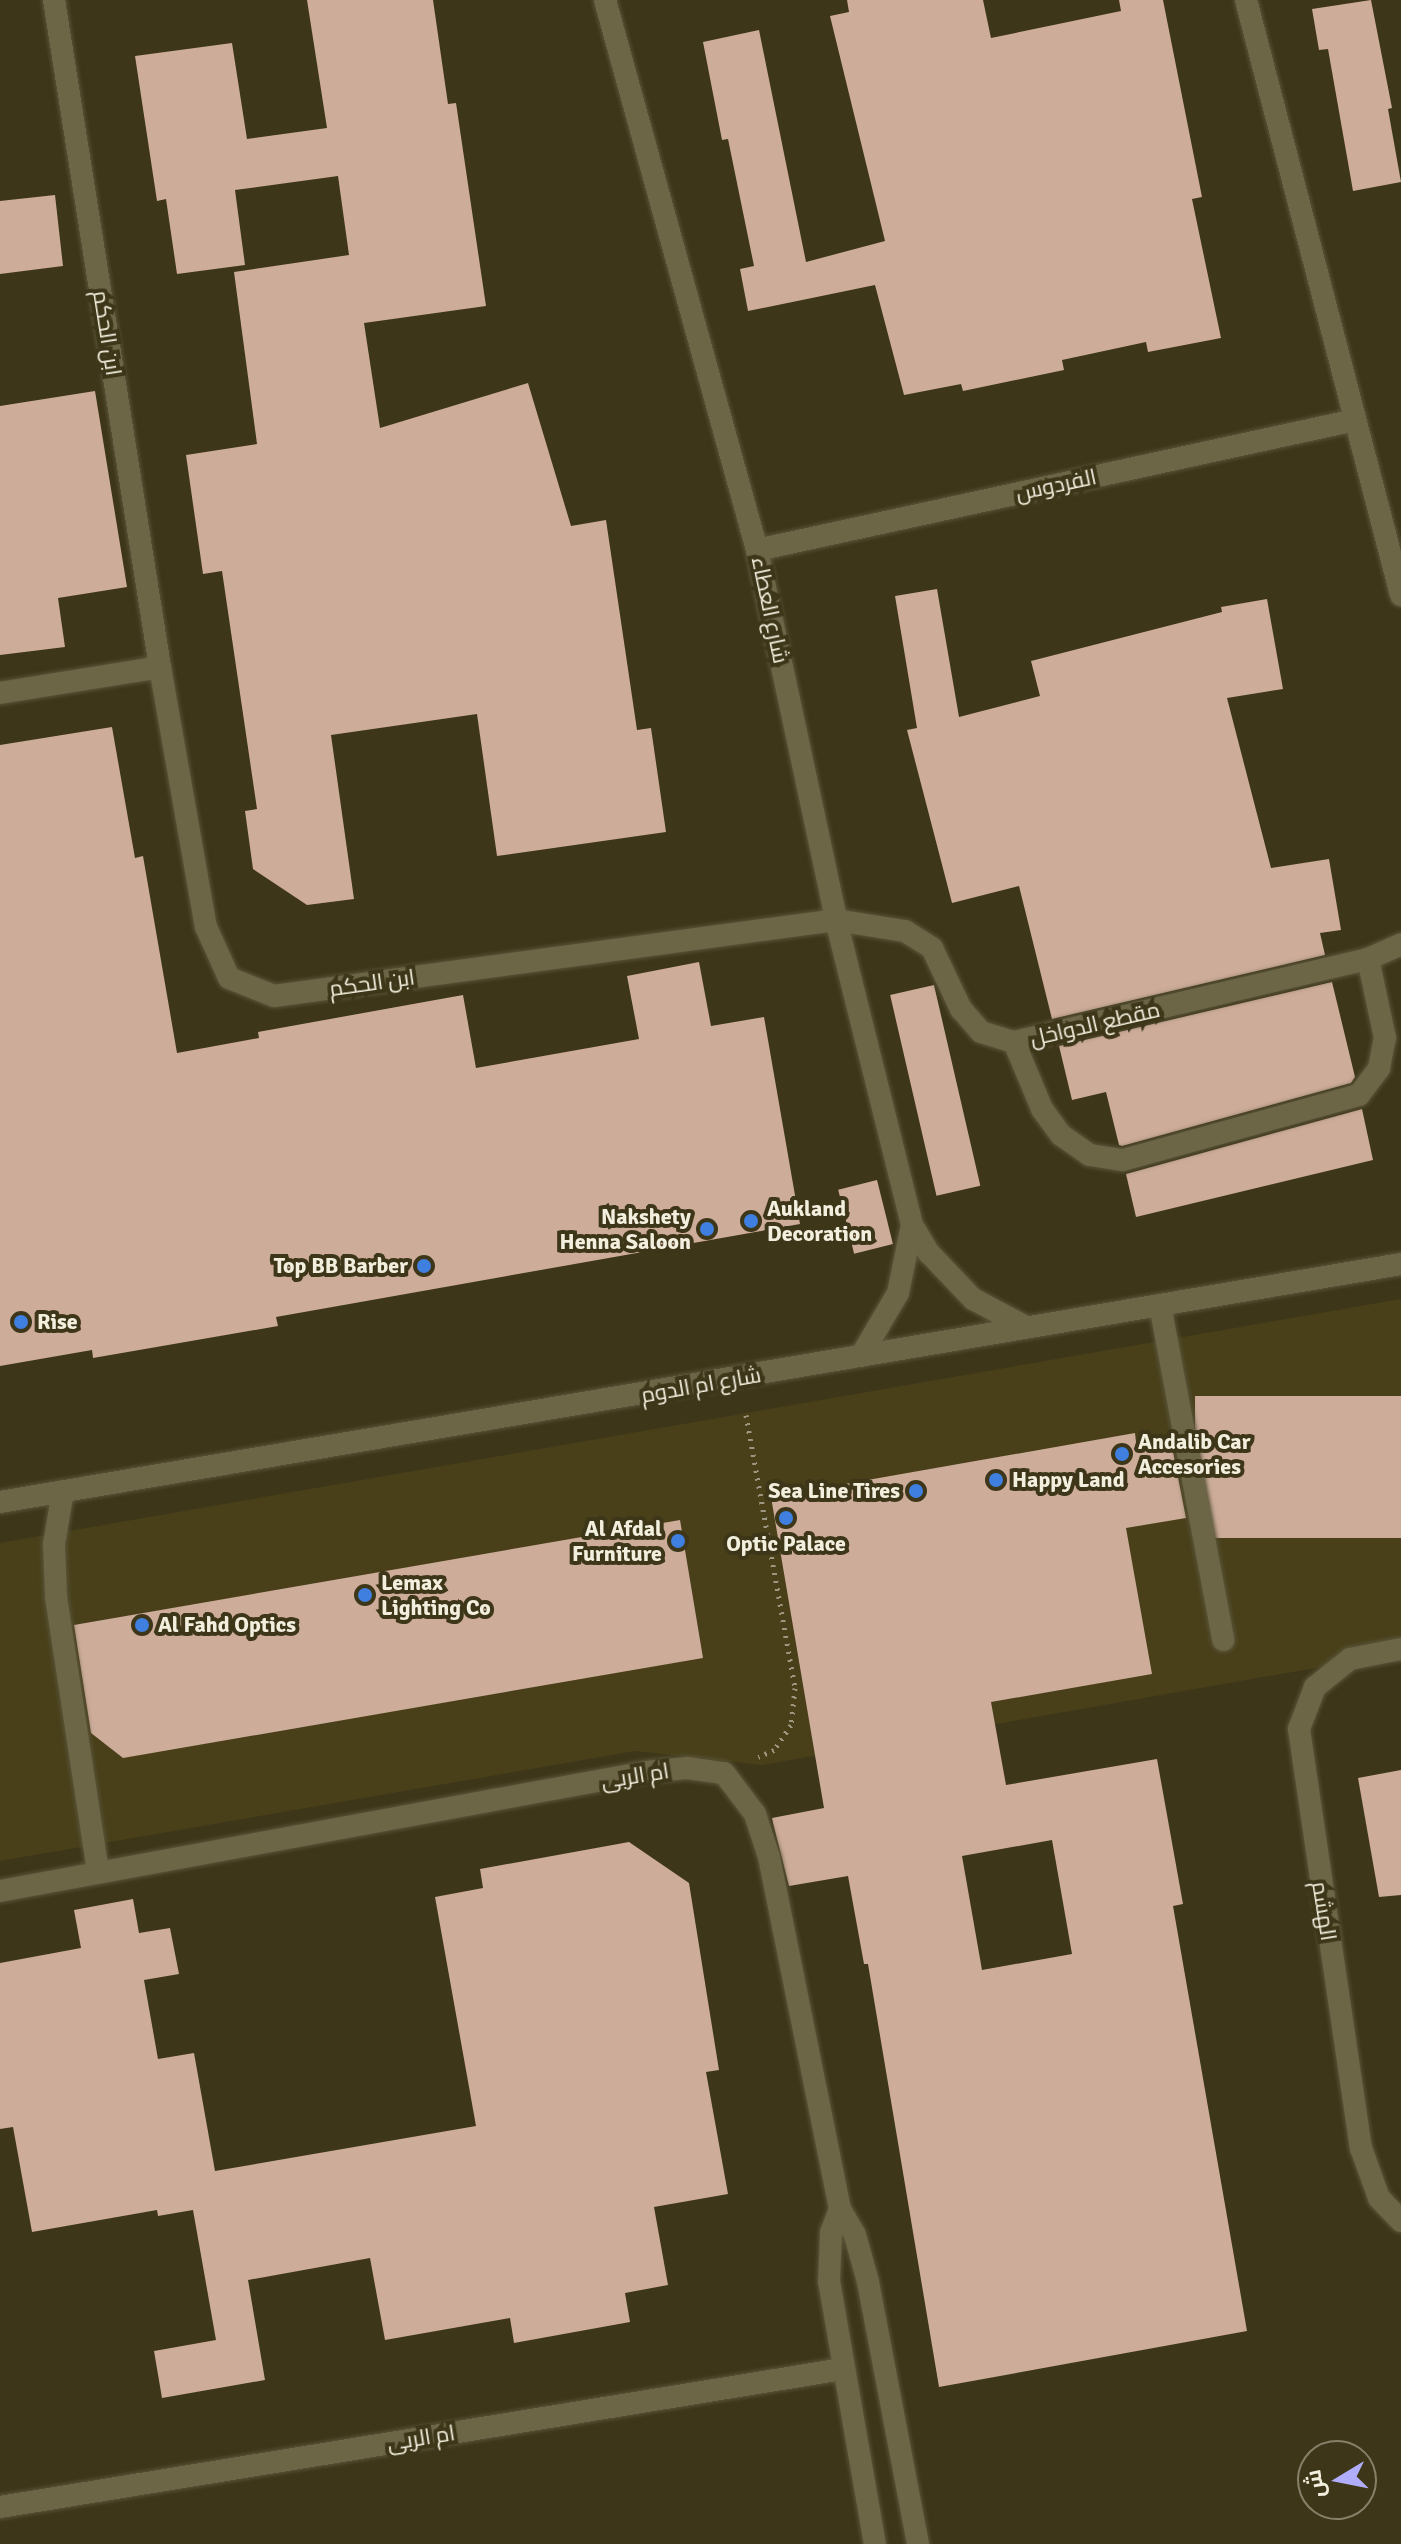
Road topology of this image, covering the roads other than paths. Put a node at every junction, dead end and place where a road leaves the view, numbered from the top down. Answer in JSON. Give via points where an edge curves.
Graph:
{"nodes":[{"id":1,"x":54,"y":0,"type":"edge"},
{"id":2,"x":605,"y":0,"type":"edge"},
{"id":3,"x":1246,"y":0,"type":"edge"},
{"id":4,"x":1355,"y":420,"type":"junction"},
{"id":5,"x":757,"y":550,"type":"junction"},
{"id":6,"x":1401,"y":595,"type":"edge"},
{"id":7,"x":160,"y":667,"type":"junction"},
{"id":8,"x":0,"y":693,"type":"edge"},
{"id":9,"x":836,"y":920,"type":"junction"},
{"id":10,"x":1401,"y":944,"type":"edge"},
{"id":11,"x":1368,"y":959,"type":"junction"},
{"id":12,"x":1014,"y":1042,"type":"junction"},
{"id":13,"x":912,"y":1225,"type":"junction"},
{"id":14,"x":1401,"y":1264,"type":"edge"},
{"id":15,"x":1160,"y":1305,"type":"junction"},
{"id":16,"x":1026,"y":1327,"type":"junction"},
{"id":17,"x":861,"y":1356,"type":"junction"},
{"id":18,"x":63,"y":1491,"type":"junction"},
{"id":19,"x":0,"y":1502,"type":"edge"},
{"id":20,"x":1223,"y":1640,"type":"dead end"},
{"id":21,"x":1401,"y":1649,"type":"edge"},
{"id":22,"x":98,"y":1871,"type":"junction"},
{"id":23,"x":0,"y":1891,"type":"edge"},
{"id":24,"x":840,"y":2209,"type":"junction"},
{"id":25,"x":1401,"y":2221,"type":"edge"},
{"id":26,"x":843,"y":2369,"type":"junction"},
{"id":27,"x":0,"y":2507,"type":"edge"},
{"id":28,"x":875,"y":2544,"type":"edge"},
{"id":29,"x":918,"y":2544,"type":"edge"}],
"edges":[{"from":1,"to":7,"type":"street","name":"ابن الحكم"},
{"from":2,"to":5,"type":"street","name":"شارع العطاء"},
{"from":3,"to":4,"type":"street"},
{"from":4,"to":5,"type":"street","name":"الفردوس"},
{"from":4,"to":6,"type":"street"},
{"from":5,"to":9,"type":"street","name":"شارع العطاء"},
{"from":7,"to":8,"type":"street"},
{"from":7,"to":9,"type":"street","name":"ابن الحكم","via":[[206,927],[229,978],[274,996]]},
{"from":9,"to":12,"type":"street","name":"مقطع الدواخل","via":[[905,931],[932,948],[961,1009],[981,1032]]},
{"from":9,"to":13,"type":"street","name":"شارع العطاء"},
{"from":10,"to":11,"type":"street","name":"مقطع الدواخل"},
{"from":11,"to":12,"type":"street","name":"مقطع الدواخل"},
{"from":11,"to":12,"type":"street","via":[[1385,1038],[1379,1068],[1359,1095],[1123,1160],[1090,1155],[1061,1135],[1042,1109]]},
{"from":13,"to":16,"type":"street","name":"شارع العطاء","via":[[929,1253],[973,1299]]},
{"from":13,"to":17,"type":"street","name":"شارع العطاء","via":[[898,1293]]},
{"from":14,"to":15,"type":"street","name":"شارع ام الدوم"},
{"from":15,"to":16,"type":"street","name":"شارع ام الدوم"},
{"from":15,"to":20,"type":"street"},
{"from":16,"to":17,"type":"street","name":"شارع ام الدوم"},
{"from":17,"to":18,"type":"street","name":"شارع ام الدوم"},
{"from":18,"to":19,"type":"street","name":"شارع ام الدوم"},
{"from":18,"to":22,"type":"street","via":[[54,1544],[56,1597]]},
{"from":21,"to":25,"type":"street","name":"الهشم","via":[[1350,1659],[1315,1687],[1299,1729],[1361,2148],[1379,2198]]},
{"from":22,"to":23,"type":"street","name":"ام الربى"},
{"from":22,"to":24,"type":"street","name":"ام الربى","via":[[646,1772],[687,1768],[724,1773],[755,1814],[769,1857]]},
{"from":24,"to":26,"type":"street","via":[[831,2232],[829,2269]]},
{"from":24,"to":29,"type":"street","via":[[863,2262]]},
{"from":26,"to":27,"type":"street","name":"ام الربى"},
{"from":26,"to":28,"type":"street"}]}
